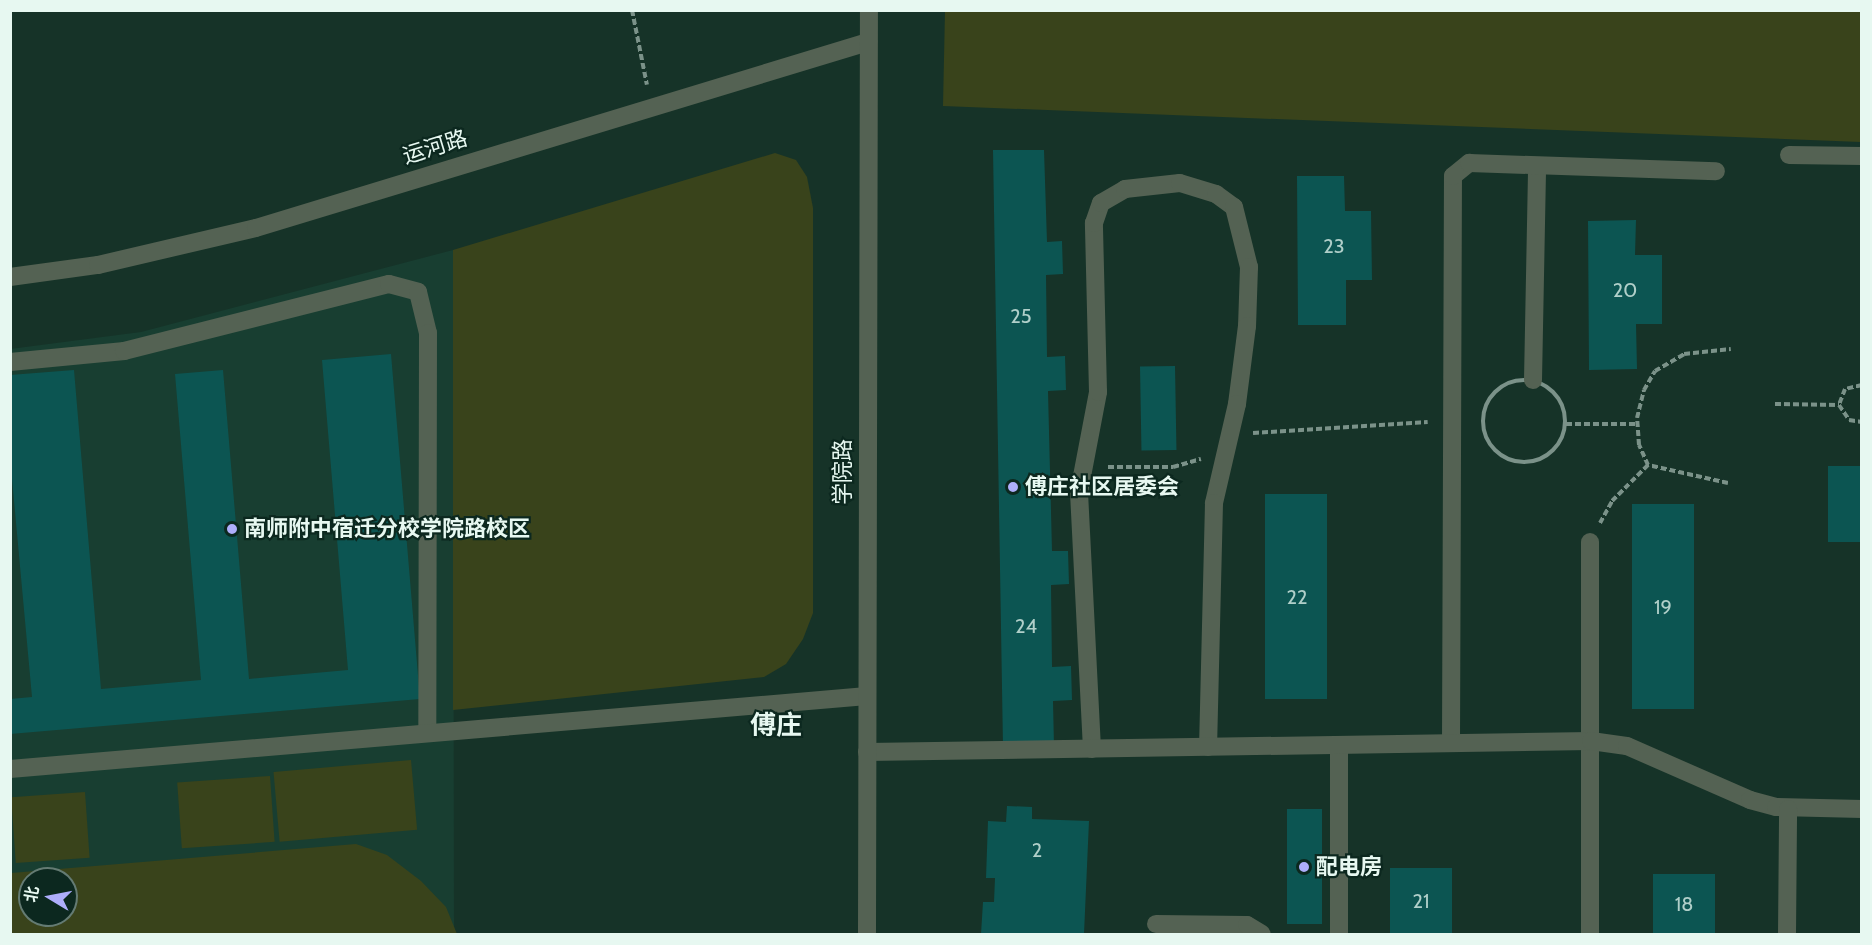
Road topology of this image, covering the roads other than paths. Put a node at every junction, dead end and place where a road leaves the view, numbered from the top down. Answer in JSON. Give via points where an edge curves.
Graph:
{"nodes":[{"id":1,"x":869,"y":10,"type":"edge"},
{"id":2,"x":868,"y":42,"type":"junction"},
{"id":3,"x":1789,"y":155,"type":"dead end"},
{"id":4,"x":1862,"y":156,"type":"edge"},
{"id":5,"x":1537,"y":166,"type":"junction"},
{"id":6,"x":1716,"y":171,"type":"dead end"},
{"id":7,"x":10,"y":277,"type":"edge"},
{"id":8,"x":10,"y":362,"type":"edge"},
{"id":9,"x":1533,"y":380,"type":"road end"},
{"id":10,"x":1590,"y":542,"type":"road end"},
{"id":11,"x":867,"y":696,"type":"junction"},
{"id":12,"x":427,"y":733,"type":"junction"},
{"id":13,"x":1592,"y":741,"type":"junction"},
{"id":14,"x":1451,"y":743,"type":"junction"},
{"id":15,"x":1339,"y":745,"type":"junction"},
{"id":16,"x":1208,"y":747,"type":"junction"},
{"id":17,"x":1092,"y":748,"type":"junction"},
{"id":18,"x":867,"y":752,"type":"junction"},
{"id":19,"x":10,"y":769,"type":"edge"},
{"id":20,"x":1788,"y":809,"type":"junction"},
{"id":21,"x":1862,"y":809,"type":"edge"},
{"id":22,"x":1156,"y":924,"type":"dead end"},
{"id":23,"x":867,"y":934,"type":"edge"},
{"id":24,"x":1262,"y":934,"type":"edge"},
{"id":25,"x":1339,"y":934,"type":"edge"},
{"id":26,"x":1590,"y":934,"type":"edge"},
{"id":27,"x":1787,"y":934,"type":"edge"}],
"edges":[{"from":1,"to":2,"type":"street","name":"学院路"},
{"from":2,"to":7,"type":"street","name":"运河路","via":[[255,228],[98,265]]},
{"from":2,"to":11,"type":"street","name":"学院路"},
{"from":3,"to":4,"type":"street"},
{"from":5,"to":6,"type":"street"},
{"from":5,"to":9,"type":"street"},
{"from":5,"to":14,"type":"street","via":[[1468,164],[1453,176]]},
{"from":8,"to":12,"type":"street","via":[[124,351],[389,284],[418,292],[428,333]]},
{"from":10,"to":13,"type":"street"},
{"from":11,"to":12,"type":"street"},
{"from":11,"to":18,"type":"street","name":"学院路"},
{"from":12,"to":19,"type":"street"},
{"from":13,"to":14,"type":"street"},
{"from":13,"to":20,"type":"street","via":[[1627,746],[1750,800]]},
{"from":13,"to":26,"type":"street"},
{"from":14,"to":15,"type":"street"},
{"from":15,"to":16,"type":"street"},
{"from":15,"to":25,"type":"street"},
{"from":16,"to":17,"type":"street"},
{"from":16,"to":17,"type":"street","via":[[1211,537],[1214,503],[1237,404],[1247,326],[1249,267],[1234,207],[1216,194],[1180,183],[1125,189],[1101,203],[1094,223],[1098,392],[1080,492]]},
{"from":17,"to":18,"type":"street"},
{"from":18,"to":23,"type":"street","name":"学院路"},
{"from":20,"to":21,"type":"street"},
{"from":20,"to":27,"type":"street"},
{"from":22,"to":24,"type":"street","via":[[1247,925]]}]}
